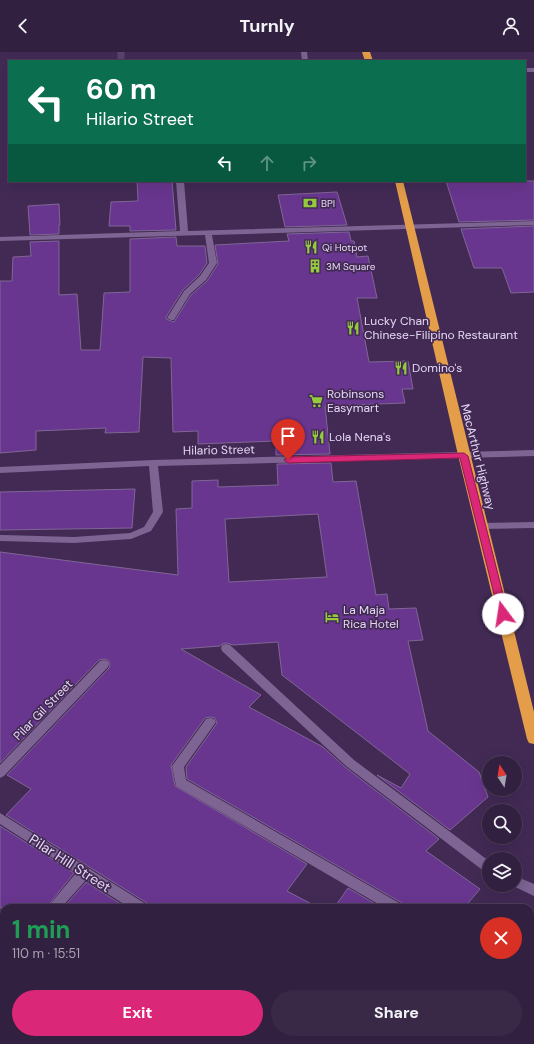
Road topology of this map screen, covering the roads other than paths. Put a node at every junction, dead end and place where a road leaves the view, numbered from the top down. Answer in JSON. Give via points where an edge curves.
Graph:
{"nodes":[{"id":1,"x":180,"y":182,"type":"edge"},
{"id":2,"x":398,"y":182,"type":"edge"},
{"id":3,"x":534,"y":223,"type":"edge"},
{"id":4,"x":410,"y":226,"type":"junction"},
{"id":5,"x":184,"y":233,"type":"junction"},
{"id":6,"x":208,"y":233,"type":"junction"},
{"id":7,"x":0,"y":239,"type":"edge"},
{"id":8,"x":171,"y":318,"type":"dead end"},
{"id":9,"x":534,"y":453,"type":"edge"},
{"id":10,"x":464,"y":456,"type":"junction"},
{"id":11,"x":153,"y":463,"type":"junction"},
{"id":12,"x":0,"y":470,"type":"edge"},
{"id":13,"x":534,"y":525,"type":"edge"},
{"id":14,"x":482,"y":526,"type":"junction"},
{"id":15,"x":3,"y":538,"type":"dead end"},
{"id":16,"x":226,"y":648,"type":"dead end"},
{"id":17,"x":104,"y":664,"type":"dead end"},
{"id":18,"x":210,"y":722,"type":"dead end"},
{"id":19,"x":534,"y":739,"type":"edge"},
{"id":20,"x":0,"y":773,"type":"edge"},
{"id":21,"x":0,"y":818,"type":"edge"},
{"id":22,"x":482,"y":863,"type":"edge"},
{"id":23,"x":85,"y":872,"type":"junction"},
{"id":24,"x":522,"y":884,"type":"edge"},
{"id":25,"x":534,"y":890,"type":"edge"},
{"id":26,"x":57,"y":904,"type":"edge"},
{"id":27,"x":134,"y":904,"type":"edge"},
{"id":28,"x":389,"y":904,"type":"edge"}],
"edges":[{"from":1,"to":5,"type":"street"},
{"from":2,"to":4,"type":"highway","name":"MacArthur Highway"},
{"from":3,"to":4,"type":"street"},
{"from":4,"to":6,"type":"street"},
{"from":4,"to":10,"type":"highway","name":"MacArthur Highway"},
{"from":5,"to":6,"type":"street"},
{"from":5,"to":7,"type":"street"},
{"from":6,"to":8,"type":"street","via":[[213,263],[203,278],[186,293]]},
{"from":9,"to":10,"type":"street","name":"Hilario Street"},
{"from":10,"to":11,"type":"street","name":"Hilario Street"},
{"from":10,"to":14,"type":"highway","name":"MacArthur Highway"},
{"from":11,"to":12,"type":"street","name":"Hilario Street"},
{"from":11,"to":15,"type":"street","via":[[158,512],[148,529],[131,536],[74,540]]},
{"from":13,"to":14,"type":"street"},
{"from":14,"to":19,"type":"highway","name":"MacArthur Highway"},
{"from":16,"to":22,"type":"street","via":[[350,763]]},
{"from":17,"to":20,"type":"street","name":"Pilar Gil Street"},
{"from":18,"to":28,"type":"street","via":[[178,766],[180,783]]},
{"from":21,"to":23,"type":"street","name":"Pilar Hill Street"},
{"from":23,"to":26,"type":"street"},
{"from":23,"to":27,"type":"street","name":"Pilar Hill Street"},
{"from":24,"to":25,"type":"street"}]}
